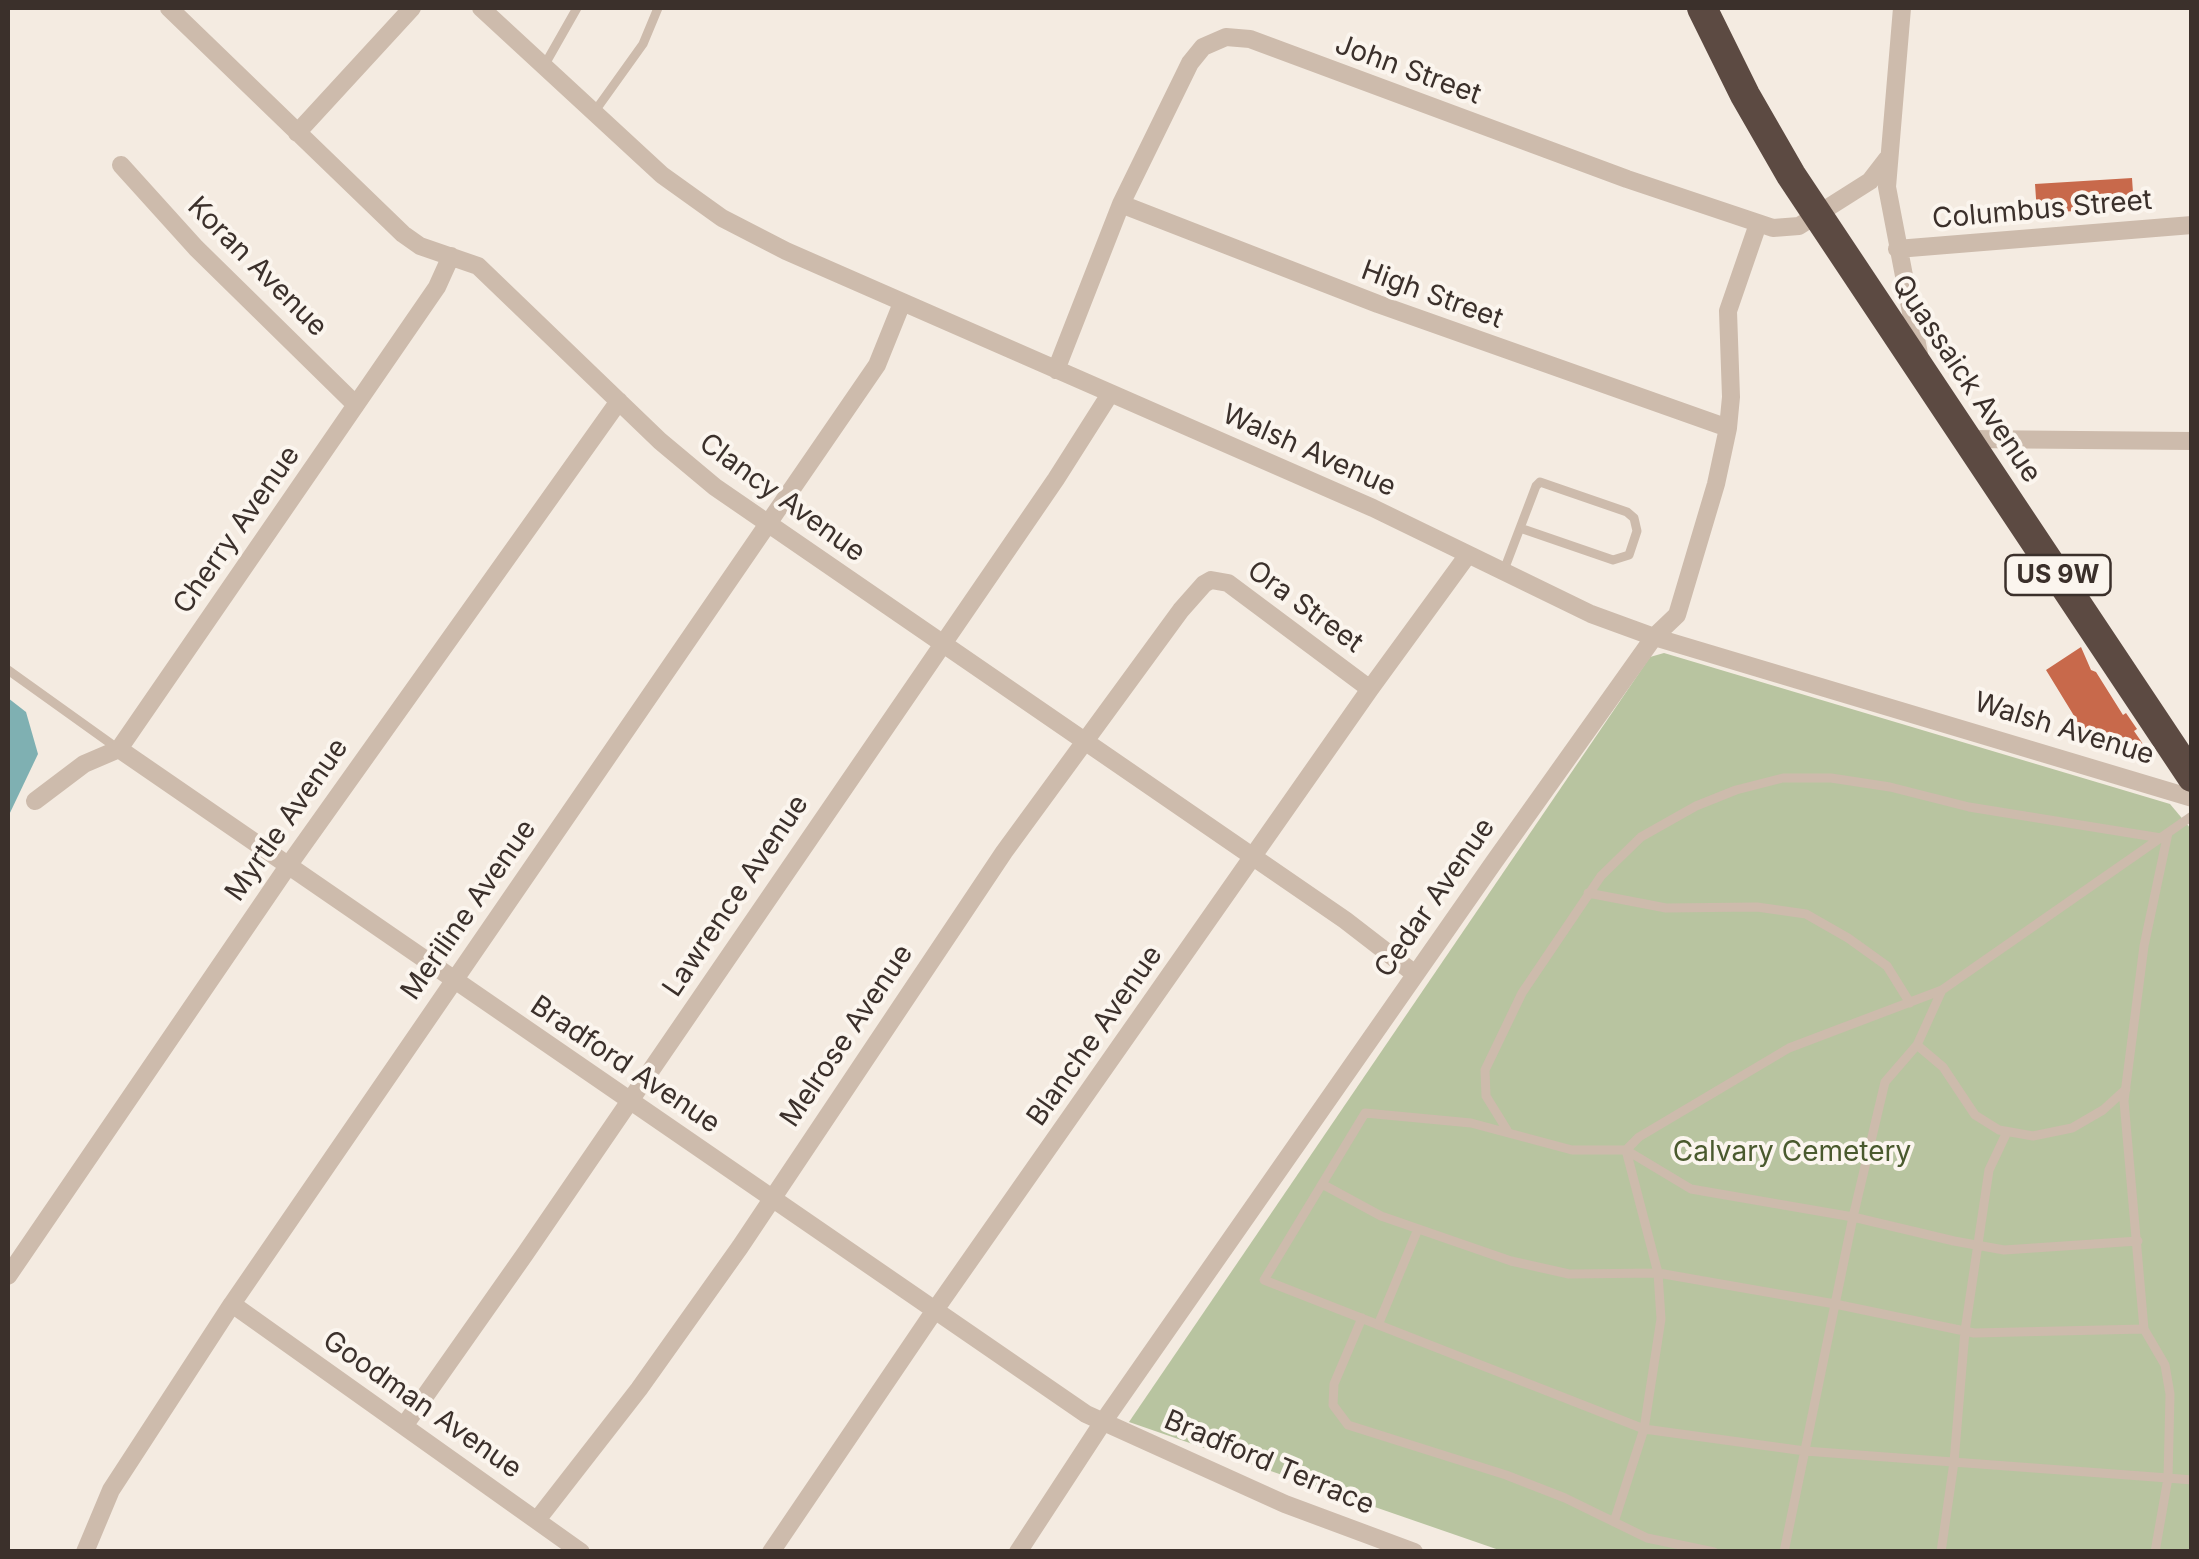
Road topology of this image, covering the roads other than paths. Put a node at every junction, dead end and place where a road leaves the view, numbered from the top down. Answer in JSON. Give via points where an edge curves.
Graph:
{"nodes":[{"id":1,"x":169,"y":8,"type":"edge"},
{"id":2,"x":412,"y":8,"type":"edge"},
{"id":3,"x":481,"y":8,"type":"edge"},
{"id":4,"x":577,"y":8,"type":"edge"},
{"id":5,"x":658,"y":8,"type":"edge"},
{"id":6,"x":1702,"y":8,"type":"edge"},
{"id":7,"x":1902,"y":8,"type":"edge"},
{"id":8,"x":544,"y":66,"type":"junction"},
{"id":9,"x":594,"y":112,"type":"junction"},
{"id":10,"x":297,"y":133,"type":"junction"},
{"id":11,"x":1887,"y":159,"type":"junction"},
{"id":12,"x":121,"y":165,"type":"dead end"},
{"id":13,"x":1121,"y":204,"type":"junction"},
{"id":14,"x":1816,"y":214,"type":"junction"},
{"id":15,"x":1758,"y":224,"type":"junction"},
{"id":16,"x":2192,"y":225,"type":"edge"},
{"id":17,"x":1897,"y":249,"type":"junction"},
{"id":18,"x":451,"y":256,"type":"junction"},
{"id":19,"x":902,"y":302,"type":"junction"},
{"id":20,"x":1056,"y":370,"type":"junction"},
{"id":21,"x":1924,"y":374,"type":"junction"},
{"id":22,"x":1110,"y":394,"type":"junction"},
{"id":23,"x":619,"y":401,"type":"junction"},
{"id":24,"x":356,"y":405,"type":"junction"},
{"id":25,"x":1728,"y":428,"type":"junction"},
{"id":26,"x":1968,"y":439,"type":"junction"},
{"id":27,"x":2192,"y":441,"type":"edge"},
{"id":28,"x":768,"y":524,"type":"junction"},
{"id":29,"x":1520,"y":528,"type":"junction"},
{"id":30,"x":1468,"y":556,"type":"junction"},
{"id":31,"x":1503,"y":573,"type":"junction"},
{"id":32,"x":1204,"y":584,"type":"joint"},
{"id":33,"x":1654,"y":637,"type":"junction"},
{"id":34,"x":941,"y":644,"type":"junction"},
{"id":35,"x":8,"y":670,"type":"edge"},
{"id":36,"x":1370,"y":689,"type":"junction"},
{"id":37,"x":1083,"y":742,"type":"junction"},
{"id":38,"x":119,"y":749,"type":"junction"},
{"id":39,"x":2192,"y":777,"type":"edge"},
{"id":40,"x":2192,"y":798,"type":"edge"},
{"id":41,"x":35,"y":802,"type":"dead end"},
{"id":42,"x":2192,"y":816,"type":"edge"},
{"id":43,"x":2164,"y":835,"type":"junction"},
{"id":44,"x":1253,"y":858,"type":"junction"},
{"id":45,"x":288,"y":866,"type":"junction"},
{"id":46,"x":1588,"y":893,"type":"junction"},
{"id":47,"x":1415,"y":974,"type":"junction"},
{"id":48,"x":454,"y":981,"type":"junction"},
{"id":49,"x":1942,"y":990,"type":"junction"},
{"id":50,"x":1910,"y":1003,"type":"junction"},
{"id":51,"x":1917,"y":1044,"type":"junction"},
{"id":52,"x":2126,"y":1089,"type":"junction"},
{"id":53,"x":627,"y":1101,"type":"junction"},
{"id":54,"x":1507,"y":1130,"type":"junction"},
{"id":55,"x":2007,"y":1132,"type":"junction"},
{"id":56,"x":1626,"y":1150,"type":"junction"},
{"id":57,"x":1322,"y":1184,"type":"junction"},
{"id":58,"x":772,"y":1197,"type":"junction"},
{"id":59,"x":1853,"y":1218,"type":"junction"},
{"id":60,"x":1418,"y":1229,"type":"junction"},
{"id":61,"x":2138,"y":1241,"type":"junction"},
{"id":62,"x":1979,"y":1245,"type":"junction"},
{"id":63,"x":1658,"y":1273,"type":"junction"},
{"id":64,"x":8,"y":1276,"type":"edge"},
{"id":65,"x":232,"y":1304,"type":"junction"},
{"id":66,"x":1835,"y":1304,"type":"junction"},
{"id":67,"x":935,"y":1310,"type":"junction"},
{"id":68,"x":1362,"y":1318,"type":"junction"},
{"id":69,"x":1378,"y":1325,"type":"junction"},
{"id":70,"x":2144,"y":1329,"type":"junction"},
{"id":71,"x":1966,"y":1331,"type":"junction"},
{"id":72,"x":1103,"y":1422,"type":"junction"},
{"id":73,"x":404,"y":1426,"type":"junction"},
{"id":74,"x":1644,"y":1428,"type":"junction"},
{"id":75,"x":1804,"y":1451,"type":"junction"},
{"id":76,"x":1954,"y":1462,"type":"junction"},
{"id":77,"x":2168,"y":1478,"type":"junction"},
{"id":78,"x":2192,"y":1480,"type":"edge"},
{"id":79,"x":537,"y":1520,"type":"junction"},
{"id":80,"x":1614,"y":1522,"type":"junction"},
{"id":81,"x":85,"y":1552,"type":"edge"},
{"id":82,"x":581,"y":1552,"type":"edge"},
{"id":83,"x":772,"y":1552,"type":"edge"},
{"id":84,"x":1018,"y":1552,"type":"edge"},
{"id":85,"x":1414,"y":1552,"type":"edge"},
{"id":86,"x":1714,"y":1552,"type":"edge"},
{"id":87,"x":1784,"y":1552,"type":"edge"},
{"id":88,"x":1941,"y":1552,"type":"edge"},
{"id":89,"x":2155,"y":1552,"type":"edge"}],
"edges":[{"from":1,"to":10,"type":"street","name":"Clancy Avenue"},
{"from":2,"to":10,"type":"street"},
{"from":3,"to":8,"type":"street","name":"Walsh Avenue"},
{"from":4,"to":8,"type":"lane"},
{"from":5,"to":9,"type":"lane","via":[[643,44]]},
{"from":6,"to":14,"type":"highway","name":"Quassaick Avenue","number":"US 9W"},
{"from":7,"to":11,"type":"street","name":"Columbus Street"},
{"from":8,"to":9,"type":"street","name":"Walsh Avenue"},
{"from":9,"to":19,"type":"street","name":"Walsh Avenue","via":[[722,218]]},
{"from":10,"to":18,"type":"street","name":"Clancy Avenue","via":[[403,234]]},
{"from":11,"to":14,"type":"street","via":[[1870,181]]},
{"from":11,"to":17,"type":"street","name":"Columbus Street"},
{"from":12,"to":24,"type":"street","name":"Koran Avenue"},
{"from":13,"to":15,"type":"street","name":"John Street","via":[[1190,63],[1203,47],[1226,37],[1250,40]]},
{"from":13,"to":20,"type":"street","name":"John Street"},
{"from":13,"to":25,"type":"street","name":"High Street","via":[[1342,291]]},
{"from":14,"to":15,"type":"street","name":"John Street","via":[[1799,226]]},
{"from":14,"to":21,"type":"highway","name":"Quassaick Avenue","number":"US 9W"},
{"from":15,"to":25,"type":"street","name":"Cedar Avenue","via":[[1728,311]]},
{"from":16,"to":17,"type":"street","name":"Columbus Street"},
{"from":17,"to":21,"type":"street","name":"Columbus Street"},
{"from":18,"to":23,"type":"street","name":"Clancy Avenue","via":[[478,266]]},
{"from":18,"to":24,"type":"street","name":"Cherry Avenue","via":[[438,287]]},
{"from":19,"to":20,"type":"street","name":"Walsh Avenue"},
{"from":19,"to":28,"type":"street","name":"Meriline Avenue","via":[[876,364]]},
{"from":20,"to":22,"type":"street","name":"Walsh Avenue"},
{"from":21,"to":26,"type":"highway","name":"Quassaick Avenue","number":"US 9W"},
{"from":22,"to":30,"type":"street","name":"Walsh Avenue"},
{"from":22,"to":34,"type":"street","name":"Lawrence Avenue"},
{"from":23,"to":28,"type":"street","name":"Clancy Avenue","via":[[715,487]]},
{"from":23,"to":45,"type":"street","name":"Myrtle Avenue"},
{"from":24,"to":38,"type":"street","name":"Cherry Avenue"},
{"from":25,"to":33,"type":"street","name":"Cedar Avenue","via":[[1677,615]]},
{"from":26,"to":27,"type":"street"},
{"from":26,"to":39,"type":"highway","name":"Quassaick Avenue","number":"US 9W"},
{"from":28,"to":34,"type":"street","name":"Clancy Avenue"},
{"from":28,"to":48,"type":"street","name":"Meriline Avenue"},
{"from":29,"to":29,"type":"lane","via":[[1543,482],[1627,512],[1637,531],[1629,554],[1613,560]]},
{"from":29,"to":31,"type":"lane"},
{"from":30,"to":31,"type":"street","name":"Walsh Avenue"},
{"from":30,"to":36,"type":"street","name":"Blanche Avenue"},
{"from":31,"to":33,"type":"street","name":"Walsh Avenue"},
{"from":32,"to":36,"type":"street","name":"Ora Street","via":[[1228,583]]},
{"from":32,"to":37,"type":"street","name":"Melrose Avenue"},
{"from":33,"to":40,"type":"street","name":"Walsh Avenue"},
{"from":33,"to":47,"type":"street","name":"Cedar Avenue"},
{"from":34,"to":37,"type":"street","name":"Clancy Avenue"},
{"from":34,"to":53,"type":"street","name":"Lawrence Avenue"},
{"from":35,"to":38,"type":"lane"},
{"from":36,"to":44,"type":"street","name":"Blanche Avenue"},
{"from":37,"to":44,"type":"street","name":"Clancy Avenue"},
{"from":37,"to":58,"type":"street","name":"Melrose Avenue"},
{"from":38,"to":41,"type":"street","name":"Cherry Avenue","via":[[84,764]]},
{"from":38,"to":45,"type":"street","name":"Bradford Avenue"},
{"from":42,"to":43,"type":"lane"},
{"from":43,"to":46,"type":"lane","via":[[1969,808],[1831,778],[1783,778],[1696,806],[1641,837]]},
{"from":43,"to":49,"type":"lane"},
{"from":43,"to":52,"type":"lane"},
{"from":44,"to":47,"type":"street","name":"Clancy Avenue"},
{"from":44,"to":67,"type":"street","name":"Blanche Avenue"},
{"from":45,"to":48,"type":"street","name":"Bradford Avenue"},
{"from":45,"to":64,"type":"street","name":"Myrtle Avenue"},
{"from":46,"to":50,"type":"lane","via":[[1666,908],[1806,914],[1886,966]]},
{"from":46,"to":54,"type":"lane","via":[[1522,993],[1485,1070],[1486,1096]]},
{"from":47,"to":72,"type":"street","name":"Cedar Avenue"},
{"from":48,"to":53,"type":"street","name":"Bradford Avenue"},
{"from":48,"to":65,"type":"street","name":"Meriline Avenue"},
{"from":49,"to":50,"type":"lane"},
{"from":49,"to":51,"type":"lane"},
{"from":50,"to":56,"type":"lane","via":[[1789,1048]]},
{"from":51,"to":55,"type":"lane","via":[[1943,1066],[1975,1114]]},
{"from":51,"to":59,"type":"lane","via":[[1886,1082]]},
{"from":52,"to":55,"type":"lane","via":[[2072,1128],[2033,1136]]},
{"from":52,"to":61,"type":"lane"},
{"from":53,"to":58,"type":"street","name":"Bradford Avenue"},
{"from":53,"to":73,"type":"street","name":"Lawrence Avenue"},
{"from":54,"to":56,"type":"lane","via":[[1572,1150]]},
{"from":54,"to":57,"type":"lane","via":[[1366,1113]]},
{"from":55,"to":62,"type":"lane","via":[[1990,1170]]},
{"from":56,"to":59,"type":"lane","via":[[1691,1189]]},
{"from":56,"to":63,"type":"lane"},
{"from":57,"to":60,"type":"lane"},
{"from":57,"to":68,"type":"lane","via":[[1264,1280]]},
{"from":58,"to":67,"type":"street","name":"Bradford Avenue"},
{"from":58,"to":79,"type":"street","name":"Melrose Avenue","via":[[639,1389]]},
{"from":59,"to":62,"type":"lane"},
{"from":59,"to":66,"type":"lane"},
{"from":60,"to":63,"type":"lane","via":[[1569,1274]]},
{"from":60,"to":69,"type":"lane"},
{"from":61,"to":62,"type":"lane","via":[[2004,1250]]},
{"from":61,"to":70,"type":"lane"},
{"from":62,"to":71,"type":"lane"},
{"from":63,"to":66,"type":"lane"},
{"from":63,"to":74,"type":"lane","via":[[1661,1320]]},
{"from":65,"to":73,"type":"street","name":"Goodman Avenue"},
{"from":65,"to":81,"type":"street","name":"Meriline Avenue","via":[[112,1490]]},
{"from":66,"to":71,"type":"lane"},
{"from":66,"to":75,"type":"lane"},
{"from":67,"to":72,"type":"street","name":"Bradford Avenue"},
{"from":67,"to":83,"type":"street","name":"Blanche Avenue"},
{"from":68,"to":69,"type":"lane"},
{"from":68,"to":80,"type":"lane","via":[[1334,1384],[1333,1405],[1348,1425],[1506,1475]]},
{"from":69,"to":74,"type":"lane"},
{"from":70,"to":71,"type":"lane"},
{"from":70,"to":77,"type":"lane","via":[[2165,1365],[2170,1394]]},
{"from":71,"to":76,"type":"lane"},
{"from":72,"to":84,"type":"street","name":"Cedar Avenue"},
{"from":72,"to":85,"type":"street","name":"Bradford Terrace","via":[[1285,1504]]},
{"from":73,"to":79,"type":"street","name":"Goodman Avenue"},
{"from":74,"to":75,"type":"lane"},
{"from":74,"to":80,"type":"lane"},
{"from":75,"to":76,"type":"lane"},
{"from":75,"to":87,"type":"lane"},
{"from":76,"to":77,"type":"lane"},
{"from":76,"to":88,"type":"lane"},
{"from":77,"to":78,"type":"lane"},
{"from":77,"to":89,"type":"lane"},
{"from":79,"to":82,"type":"street","name":"Goodman Avenue"},
{"from":80,"to":86,"type":"lane","via":[[1648,1538]]}]}
